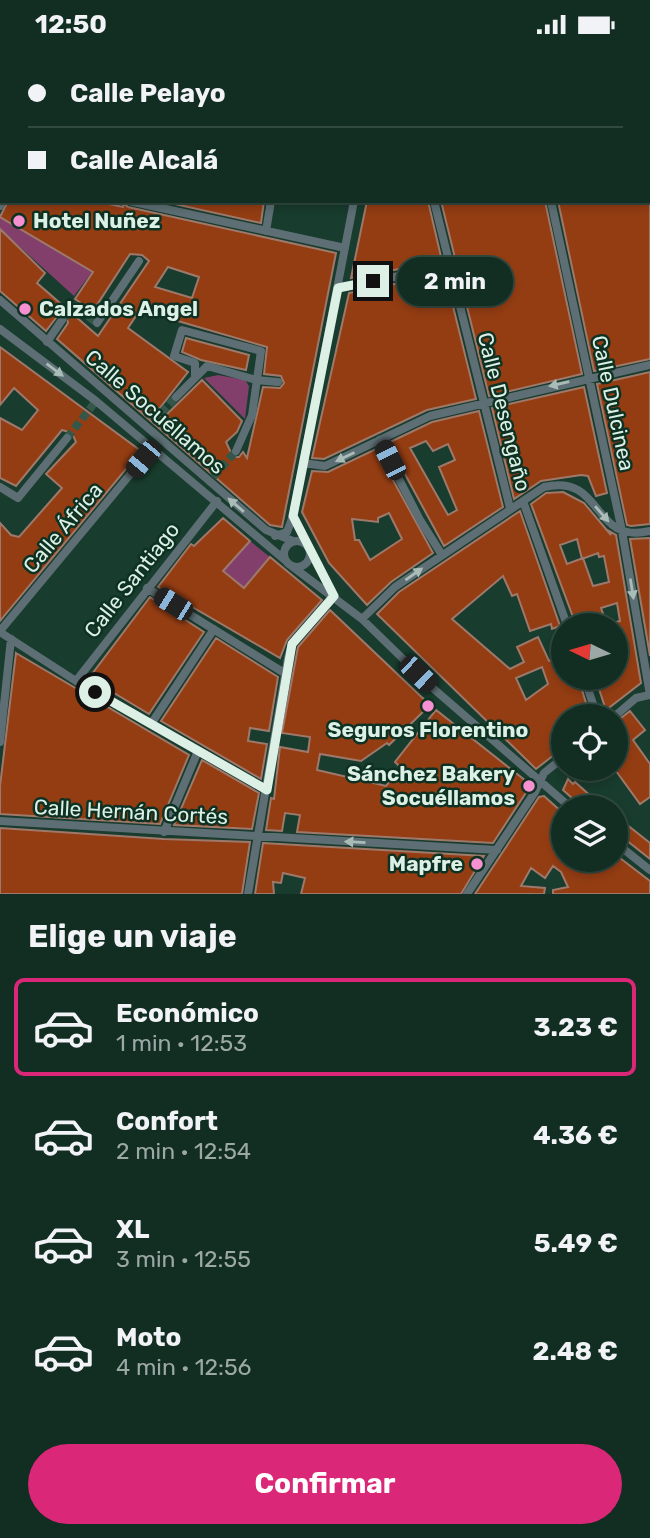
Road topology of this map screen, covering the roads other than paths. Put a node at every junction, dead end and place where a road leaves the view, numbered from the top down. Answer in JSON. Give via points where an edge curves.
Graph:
{"nodes":[{"id":1,"x":145,"y":203,"type":"edge"},
{"id":2,"x":271,"y":203,"type":"edge"},
{"id":3,"x":354,"y":203,"type":"edge"},
{"id":4,"x":434,"y":203,"type":"edge"},
{"id":5,"x":551,"y":203,"type":"edge"},
{"id":6,"x":168,"y":206,"type":"edge"},
{"id":7,"x":266,"y":231,"type":"junction"},
{"id":8,"x":345,"y":249,"type":"junction"},
{"id":9,"x":139,"y":261,"type":"dead end"},
{"id":10,"x":450,"y":265,"type":"junction"},
{"id":11,"x":338,"y":288,"type":"junction"},
{"id":12,"x":0,"y":300,"type":"edge"},
{"id":13,"x":62,"y":320,"type":"dead end"},
{"id":14,"x":97,"y":323,"type":"dead end"},
{"id":15,"x":0,"y":329,"type":"edge"},
{"id":16,"x":47,"y":342,"type":"junction"},
{"id":17,"x":650,"y":365,"type":"edge"},
{"id":18,"x":195,"y":375,"type":"junction"},
{"id":19,"x":591,"y":377,"type":"junction"},
{"id":20,"x":256,"y":380,"type":"junction"},
{"id":21,"x":278,"y":382,"type":"dead end"},
{"id":22,"x":176,"y":397,"type":"tunnel mouth"},
{"id":23,"x":482,"y":402,"type":"junction"},
{"id":24,"x":67,"y":438,"type":"tunnel mouth"},
{"id":25,"x":379,"y":440,"type":"junction"},
{"id":26,"x":152,"y":448,"type":"junction"},
{"id":27,"x":236,"y":451,"type":"tunnel mouth"},
{"id":28,"x":303,"y":463,"type":"junction"},
{"id":29,"x":0,"y":488,"type":"edge"},
{"id":30,"x":217,"y":501,"type":"junction"},
{"id":31,"x":523,"y":501,"type":"junction"},
{"id":32,"x":510,"y":508,"type":"junction"},
{"id":33,"x":293,"y":516,"type":"junction"},
{"id":34,"x":622,"y":531,"type":"junction"},
{"id":35,"x":650,"y":531,"type":"edge"},
{"id":36,"x":275,"y":536,"type":"junction"},
{"id":37,"x":293,"y":541,"type":"junction"},
{"id":38,"x":309,"y":548,"type":"junction"},
{"id":39,"x":442,"y":555,"type":"junction"},
{"id":40,"x":288,"y":563,"type":"junction"},
{"id":41,"x":147,"y":588,"type":"junction"},
{"id":42,"x":334,"y":596,"type":"junction"},
{"id":43,"x":563,"y":613,"type":"edge"},
{"id":44,"x":362,"y":619,"type":"junction"},
{"id":45,"x":214,"y":629,"type":"junction"},
{"id":46,"x":0,"y":632,"type":"edge"},
{"id":47,"x":11,"y":639,"type":"junction"},
{"id":48,"x":286,"y":674,"type":"junction"},
{"id":49,"x":76,"y":681,"type":"junction"},
{"id":50,"x":650,"y":695,"type":"edge"},
{"id":51,"x":628,"y":705,"type":"edge"},
{"id":52,"x":151,"y":724,"type":"junction"},
{"id":53,"x":0,"y":742,"type":"edge"},
{"id":54,"x":198,"y":751,"type":"junction"},
{"id":55,"x":551,"y":770,"type":"edge"},
{"id":56,"x":538,"y":782,"type":"junction"},
{"id":57,"x":267,"y":790,"type":"junction"},
{"id":58,"x":555,"y":795,"type":"edge"},
{"id":59,"x":0,"y":821,"type":"edge"},
{"id":60,"x":164,"y":832,"type":"junction"},
{"id":61,"x":259,"y":837,"type":"junction"},
{"id":62,"x":497,"y":850,"type":"junction"},
{"id":63,"x":628,"y":853,"type":"edge"},
{"id":64,"x":650,"y":870,"type":"edge"},
{"id":65,"x":248,"y":894,"type":"edge"},
{"id":66,"x":467,"y":894,"type":"edge"}],
"edges":[{"from":1,"to":6,"type":"street"},
{"from":2,"to":7,"type":"street"},
{"from":3,"to":8,"type":"street"},
{"from":4,"to":10,"type":"street","name":"Calle Desengaño"},
{"from":5,"to":19,"type":"street","name":"Calle Dulcinea"},
{"from":6,"to":7,"type":"street"},
{"from":7,"to":8,"type":"street"},
{"from":8,"to":11,"type":"street"},
{"from":9,"to":14,"type":"street"},
{"from":10,"to":11,"type":"street"},
{"from":10,"to":23,"type":"street","name":"Calle Desengaño"},
{"from":11,"to":28,"type":"street"},
{"from":12,"to":16,"type":"street","name":"Calle Socuéllamos"},
{"from":13,"to":16,"type":"street"},
{"from":15,"to":26,"type":"street","name":"Calle Socuéllamos","one_way":true},
{"from":36,"to":16,"type":"street","name":"Calle Socuéllamos","one_way":true},
{"from":17,"to":19,"type":"street"},
{"from":18,"to":20,"type":"street","via":[[207,366]]},
{"from":18,"to":20,"type":"street","via":[[195,363],[174,356],[182,330],[261,351]]},
{"from":18,"to":22,"type":"street"},
{"from":19,"to":23,"type":"street","one_way":true},
{"from":19,"to":34,"type":"street","name":"Calle Dulcinea"},
{"from":20,"to":21,"type":"street"},
{"from":20,"to":27,"type":"street","via":[[248,430]]},
{"from":23,"to":25,"type":"street","via":[[430,416]]},
{"from":23,"to":32,"type":"street","name":"Calle Desengaño"},
{"from":24,"to":29,"type":"street","via":[[18,498]]},
{"from":25,"to":28,"type":"street","one_way":true,"via":[[325,466]]},
{"from":25,"to":39,"type":"street"},
{"from":26,"to":30,"type":"street","name":"Calle Socuéllamos"},
{"from":26,"to":46,"type":"street","name":"Calle África"},
{"from":28,"to":33,"type":"street"},
{"from":30,"to":40,"type":"street","name":"Calle Socuéllamos"},
{"from":30,"to":41,"type":"street","name":"Calle Santiago"},
{"from":31,"to":32,"type":"street"},
{"from":31,"to":34,"type":"street","one_way":true,"via":[[544,487],[574,486]]},
{"from":31,"to":43,"type":"street"},
{"from":32,"to":39,"type":"street"},
{"from":33,"to":36,"type":"street","via":[[287,532]]},
{"from":33,"to":38,"type":"street","name":"Calle Socuéllamos"},
{"from":34,"to":35,"type":"street","via":[[631,536]]},
{"from":34,"to":50,"type":"street","name":"Calle Dulcinea","one_way":true},
{"from":36,"to":37,"type":"street","name":"Calle Socuéllamos"},
{"from":37,"to":38,"type":"street"},
{"from":37,"to":40,"type":"street","via":[[284,550]]},
{"from":38,"to":40,"type":"street","via":[[304,565]]},
{"from":38,"to":42,"type":"street","name":"Calle Socuéllamos"},
{"from":44,"to":39,"type":"street","one_way":true,"via":[[395,587]]},
{"from":40,"to":42,"type":"street","name":"Calle Socuéllamos"},
{"from":41,"to":45,"type":"street"},
{"from":41,"to":49,"type":"street","name":"Calle Santiago"},
{"from":42,"to":44,"type":"street","name":"Calle Socuéllamos"},
{"from":42,"to":48,"type":"street","via":[[292,644]]},
{"from":44,"to":56,"type":"street","name":"Calle Socuéllamos"},
{"from":45,"to":48,"type":"street"},
{"from":45,"to":52,"type":"street"},
{"from":46,"to":47,"type":"street"},
{"from":47,"to":49,"type":"street"},
{"from":47,"to":53,"type":"street"},
{"from":48,"to":57,"type":"street"},
{"from":49,"to":52,"type":"street"},
{"from":50,"to":51,"type":"street"},
{"from":52,"to":54,"type":"street"},
{"from":54,"to":57,"type":"street"},
{"from":54,"to":60,"type":"street"},
{"from":55,"to":56,"type":"street"},
{"from":56,"to":58,"type":"street","name":"Calle Socuéllamos"},
{"from":56,"to":62,"type":"street"},
{"from":57,"to":61,"type":"street"},
{"from":59,"to":60,"type":"street","name":"Calle Hernán Cortés"},
{"from":60,"to":61,"type":"street","name":"Calle Hernán Cortés"},
{"from":62,"to":61,"type":"street","name":"Calle Hernán Cortés","one_way":true},
{"from":61,"to":65,"type":"street"},
{"from":62,"to":66,"type":"street"},
{"from":63,"to":64,"type":"street"}]}
